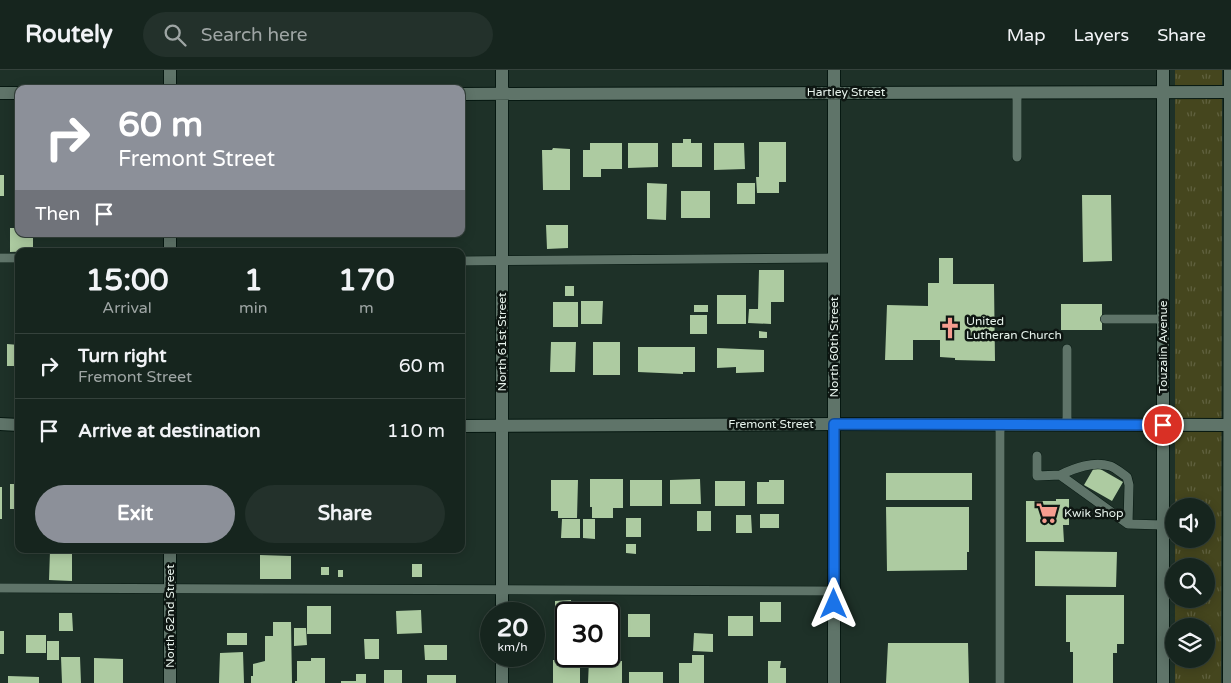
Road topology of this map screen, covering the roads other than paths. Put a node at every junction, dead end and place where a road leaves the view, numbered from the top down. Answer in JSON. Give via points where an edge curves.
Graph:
{"nodes":[{"id":1,"x":170,"y":70,"type":"edge"},
{"id":2,"x":502,"y":70,"type":"edge"},
{"id":3,"x":834,"y":70,"type":"edge"},
{"id":4,"x":1163,"y":70,"type":"edge"},
{"id":5,"x":1230,"y":70,"type":"edge"},
{"id":6,"x":170,"y":85,"type":"edge"},
{"id":7,"x":834,"y":92,"type":"junction"},
{"id":8,"x":1017,"y":92,"type":"junction"},
{"id":9,"x":1164,"y":92,"type":"junction"},
{"id":10,"x":1231,"y":92,"type":"edge"},
{"id":11,"x":0,"y":93,"type":"edge"},
{"id":12,"x":15,"y":93,"type":"edge"},
{"id":13,"x":465,"y":94,"type":"edge"},
{"id":14,"x":502,"y":94,"type":"junction"},
{"id":15,"x":1017,"y":157,"type":"dead end"},
{"id":16,"x":0,"y":258,"type":"edge"},
{"id":17,"x":15,"y":258,"type":"edge"},
{"id":18,"x":834,"y":258,"type":"junction"},
{"id":19,"x":465,"y":261,"type":"edge"},
{"id":20,"x":501,"y":261,"type":"junction"},
{"id":21,"x":1105,"y":319,"type":"dead end"},
{"id":22,"x":1163,"y":319,"type":"junction"},
{"id":23,"x":1067,"y":349,"type":"dead end"},
{"id":24,"x":0,"y":424,"type":"edge"},
{"id":25,"x":834,"y":424,"type":"junction"},
{"id":26,"x":1000,"y":424,"type":"junction"},
{"id":27,"x":15,"y":425,"type":"edge"},
{"id":28,"x":1067,"y":425,"type":"junction"},
{"id":29,"x":1163,"y":425,"type":"junction"},
{"id":30,"x":1230,"y":425,"type":"edge"},
{"id":31,"x":465,"y":426,"type":"edge"},
{"id":32,"x":502,"y":426,"type":"junction"},
{"id":33,"x":1037,"y":456,"type":"dead end"},
{"id":34,"x":1060,"y":475,"type":"junction"},
{"id":35,"x":1128,"y":524,"type":"junction"},
{"id":36,"x":1163,"y":524,"type":"junction"},
{"id":37,"x":170,"y":553,"type":"edge"},
{"id":38,"x":0,"y":588,"type":"edge"},
{"id":39,"x":170,"y":588,"type":"junction"},
{"id":40,"x":502,"y":590,"type":"junction"},
{"id":41,"x":834,"y":591,"type":"junction"},
{"id":42,"x":502,"y":602,"type":"edge"},
{"id":43,"x":502,"y":667,"type":"edge"},
{"id":44,"x":170,"y":683,"type":"edge"},
{"id":45,"x":502,"y":683,"type":"edge"},
{"id":46,"x":834,"y":683,"type":"edge"},
{"id":47,"x":1000,"y":683,"type":"edge"},
{"id":48,"x":1163,"y":683,"type":"edge"},
{"id":49,"x":1229,"y":683,"type":"edge"}],
"edges":[{"from":1,"to":6,"type":"street"},
{"from":2,"to":14,"type":"street","name":"North 61st Street"},
{"from":3,"to":7,"type":"street","name":"North 60th Street"},
{"from":4,"to":9,"type":"street","name":"Touzalin Avenue"},
{"from":5,"to":10,"type":"street"},
{"from":7,"to":8,"type":"street","name":"Hartley Street"},
{"from":7,"to":14,"type":"street","name":"Hartley Street"},
{"from":7,"to":18,"type":"street","name":"North 60th Street"},
{"from":8,"to":9,"type":"street","name":"Hartley Street"},
{"from":8,"to":15,"type":"lane"},
{"from":9,"to":10,"type":"street","name":"Hartley Street"},
{"from":9,"to":22,"type":"street","name":"Touzalin Avenue"},
{"from":10,"to":30,"type":"street"},
{"from":11,"to":12,"type":"street"},
{"from":13,"to":14,"type":"street","name":"Hartley Street"},
{"from":14,"to":20,"type":"street","name":"North 61st Street"},
{"from":16,"to":17,"type":"lane"},
{"from":18,"to":20,"type":"lane"},
{"from":18,"to":25,"type":"street","name":"North 60th Street"},
{"from":19,"to":20,"type":"lane"},
{"from":20,"to":32,"type":"street","name":"North 61st Street"},
{"from":21,"to":22,"type":"lane"},
{"from":22,"to":29,"type":"street","name":"Touzalin Avenue"},
{"from":23,"to":28,"type":"lane"},
{"from":24,"to":27,"type":"street"},
{"from":25,"to":26,"type":"street","name":"Fremont Street"},
{"from":25,"to":32,"type":"street","name":"Fremont Street"},
{"from":25,"to":41,"type":"street","name":"North 60th Street"},
{"from":26,"to":28,"type":"street","name":"Fremont Street"},
{"from":26,"to":47,"type":"lane"},
{"from":28,"to":29,"type":"street","name":"Fremont Street"},
{"from":29,"to":30,"type":"street","name":"Fremont Street"},
{"from":29,"to":36,"type":"street","name":"Touzalin Avenue"},
{"from":30,"to":49,"type":"street"},
{"from":31,"to":32,"type":"street","name":"Fremont Street"},
{"from":32,"to":40,"type":"street","name":"North 61st Street"},
{"from":33,"to":34,"type":"lane","via":[[1037,476]]},
{"from":34,"to":35,"type":"lane"},
{"from":34,"to":35,"type":"lane","via":[[1077,467],[1092,465],[1110,466],[1127,477]]},
{"from":35,"to":36,"type":"lane"},
{"from":36,"to":48,"type":"street","name":"Touzalin Avenue"},
{"from":37,"to":39,"type":"street","name":"North 62nd Street"},
{"from":38,"to":39,"type":"lane"},
{"from":39,"to":40,"type":"lane"},
{"from":39,"to":44,"type":"street","name":"North 62nd Street"},
{"from":40,"to":41,"type":"lane"},
{"from":40,"to":42,"type":"street","name":"North 61st Street"},
{"from":41,"to":46,"type":"street","name":"North 60th Street"},
{"from":43,"to":45,"type":"street"}]}
